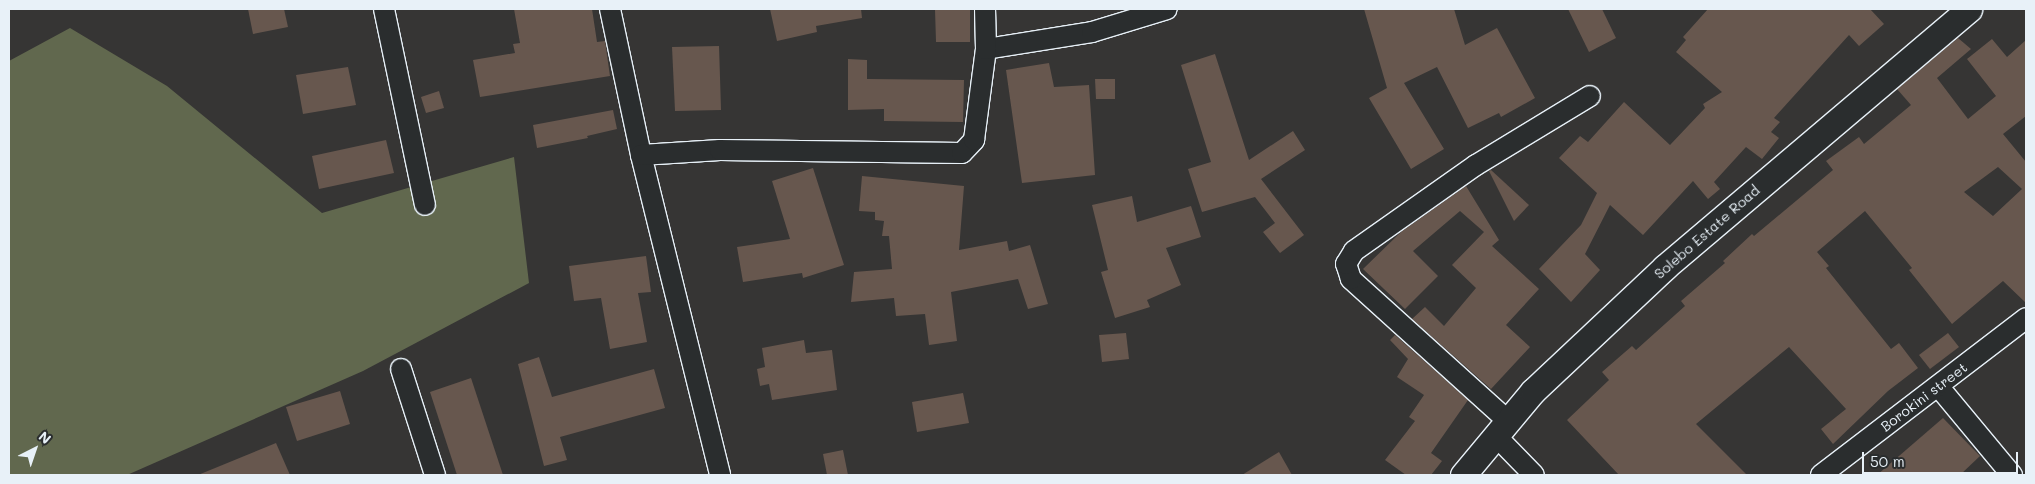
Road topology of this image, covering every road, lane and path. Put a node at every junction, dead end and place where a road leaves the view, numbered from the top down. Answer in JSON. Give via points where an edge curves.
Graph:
{"nodes":[{"id":1,"x":384,"y":9,"type":"edge"},
{"id":2,"x":610,"y":9,"type":"edge"},
{"id":3,"x":986,"y":9,"type":"edge"},
{"id":4,"x":1167,"y":9,"type":"edge"},
{"id":5,"x":1970,"y":9,"type":"edge"},
{"id":6,"x":986,"y":49,"type":"junction"},
{"id":7,"x":1590,"y":96,"type":"dead end"},
{"id":8,"x":641,"y":154,"type":"junction"},
{"id":9,"x":425,"y":205,"type":"dead end"},
{"id":10,"x":2026,"y":318,"type":"edge"},
{"id":11,"x":401,"y":369,"type":"dead end"},
{"id":12,"x":1938,"y":386,"type":"junction"},
{"id":13,"x":1502,"y":428,"type":"junction"},
{"id":14,"x":435,"y":475,"type":"edge"},
{"id":15,"x":720,"y":475,"type":"edge"},
{"id":16,"x":1463,"y":475,"type":"edge"},
{"id":17,"x":1534,"y":475,"type":"edge"},
{"id":18,"x":1821,"y":475,"type":"edge"},
{"id":19,"x":2012,"y":475,"type":"edge"}],
"edges":[{"from":1,"to":9,"type":"street"},
{"from":2,"to":8,"type":"street"},
{"from":3,"to":6,"type":"street"},
{"from":4,"to":6,"type":"street","via":[[1092,32]]},
{"from":5,"to":13,"type":"street","name":"Solebo Estate Road","via":[[1665,267],[1533,391]]},
{"from":6,"to":8,"type":"street","via":[[974,140],[962,153],[720,150]]},
{"from":7,"to":13,"type":"street","via":[[1476,165],[1354,251],[1346,264],[1351,279]]},
{"from":8,"to":15,"type":"street"},
{"from":10,"to":12,"type":"street","name":"Borokini street"},
{"from":11,"to":14,"type":"street"},
{"from":12,"to":18,"type":"street","name":"Borokini street"},
{"from":12,"to":19,"type":"street"},
{"from":13,"to":16,"type":"street","name":"Solebo Estate Road"},
{"from":13,"to":17,"type":"street"}]}
